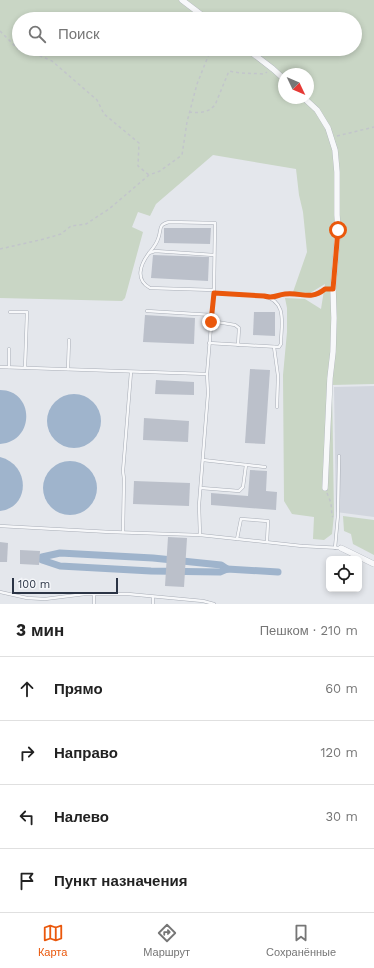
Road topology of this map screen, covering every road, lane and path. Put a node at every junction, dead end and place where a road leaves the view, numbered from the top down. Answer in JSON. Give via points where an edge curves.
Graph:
{"nodes":[{"id":1,"x":182,"y":0,"type":"edge"},
{"id":2,"x":198,"y":12,"type":"edge"},
{"id":3,"x":0,"y":31,"type":"edge"},
{"id":4,"x":12,"y":43,"type":"edge"},
{"id":5,"x":42,"y":56,"type":"edge"},
{"id":6,"x":208,"y":56,"type":"edge"},
{"id":7,"x":256,"y":56,"type":"edge"},
{"id":8,"x":271,"y":68,"type":"junction"},
{"id":9,"x":278,"y":74,"type":"edge"},
{"id":10,"x":310,"y":104,"type":"edge"},
{"id":11,"x":189,"y":112,"type":"junction"},
{"id":12,"x":374,"y":127,"type":"edge"},
{"id":13,"x":331,"y":137,"type":"junction"},
{"id":14,"x":149,"y":175,"type":"junction"},
{"id":15,"x":0,"y":249,"type":"edge"},
{"id":16,"x":149,"y":253,"type":"junction"},
{"id":17,"x":214,"y":255,"type":"junction"},
{"id":18,"x":333,"y":289,"type":"junction"},
{"id":19,"x":214,"y":291,"type":"junction"},
{"id":20,"x":271,"y":298,"type":"junction"},
{"id":21,"x":147,"y":311,"type":"dead end"},
{"id":22,"x":10,"y":312,"type":"dead end"},
{"id":23,"x":212,"y":315,"type":"junction"},
{"id":24,"x":211,"y":322,"type":"junction"},
{"id":25,"x":69,"y":340,"type":"dead end"},
{"id":26,"x":209,"y":343,"type":"junction"},
{"id":27,"x":238,"y":345,"type":"junction"},
{"id":28,"x":274,"y":347,"type":"junction"},
{"id":29,"x":10,"y":349,"type":"dead end"},
{"id":30,"x":0,"y":367,"type":"edge"},
{"id":31,"x":8,"y":368,"type":"junction"},
{"id":32,"x":25,"y":368,"type":"junction"},
{"id":33,"x":68,"y":370,"type":"junction"},
{"id":34,"x":131,"y":372,"type":"junction"},
{"id":35,"x":207,"y":374,"type":"junction"},
{"id":36,"x":277,"y":407,"type":"dead end"},
{"id":37,"x":339,"y":456,"type":"dead end"},
{"id":38,"x":203,"y":460,"type":"junction"},
{"id":39,"x":246,"y":465,"type":"junction"},
{"id":40,"x":265,"y":467,"type":"dead end"},
{"id":41,"x":201,"y":488,"type":"junction"},
{"id":42,"x":325,"y":488,"type":"joint"},
{"id":43,"x":338,"y":520,"type":"junction"},
{"id":44,"x":0,"y":526,"type":"edge"},
{"id":45,"x":123,"y":532,"type":"junction"},
{"id":46,"x":200,"y":535,"type":"junction"},
{"id":47,"x":237,"y":539,"type":"junction"},
{"id":48,"x":267,"y":542,"type":"junction"},
{"id":49,"x":338,"y":548,"type":"junction"},
{"id":50,"x":374,"y":564,"type":"edge"},
{"id":51,"x":0,"y":592,"type":"edge"},
{"id":52,"x":94,"y":594,"type":"junction"},
{"id":53,"x":153,"y":596,"type":"junction"},
{"id":54,"x":94,"y":604,"type":"edge"},
{"id":55,"x":153,"y":604,"type":"edge"},
{"id":56,"x":214,"y":604,"type":"edge"}],
"edges":[{"from":1,"to":2,"type":"street"},
{"from":3,"to":4,"type":"path"},
{"from":5,"to":14,"type":"path","via":[[52,61],[97,100],[104,114],[139,143],[138,166]]},
{"from":6,"to":11,"type":"path"},
{"from":7,"to":8,"type":"street"},
{"from":8,"to":9,"type":"street"},
{"from":8,"to":11,"type":"path","via":[[264,74],[229,71],[211,110]]},
{"from":10,"to":13,"type":"street","via":[[317,110]]},
{"from":11,"to":14,"type":"path","via":[[182,155],[160,171]]},
{"from":12,"to":13,"type":"path"},
{"from":13,"to":18,"type":"street","via":[[337,172],[338,230]]},
{"from":14,"to":15,"type":"path","via":[[109,209],[86,224],[71,226],[61,234],[44,239]]},
{"from":16,"to":17,"type":"lane","via":[[155,251]]},
{"from":16,"to":17,"type":"lane","via":[[156,244],[164,223],[214,223]]},
{"from":16,"to":19,"type":"lane","via":[[139,275],[144,285],[150,288]]},
{"from":17,"to":19,"type":"lane"},
{"from":18,"to":20,"type":"lane","via":[[325,289],[313,296],[286,294]]},
{"from":18,"to":42,"type":"street","via":[[333,352]]},
{"from":19,"to":20,"type":"lane"},
{"from":19,"to":23,"type":"lane"},
{"from":20,"to":28,"type":"lane","via":[[282,310],[281,344]]},
{"from":21,"to":23,"type":"lane"},
{"from":22,"to":32,"type":"lane","via":[[27,312]]},
{"from":23,"to":24,"type":"lane"},
{"from":24,"to":26,"type":"lane"},
{"from":24,"to":27,"type":"lane","via":[[235,324],[239,328]]},
{"from":25,"to":33,"type":"lane"},
{"from":26,"to":27,"type":"lane"},
{"from":26,"to":35,"type":"lane"},
{"from":27,"to":28,"type":"lane"},
{"from":28,"to":36,"type":"lane","via":[[278,376]]},
{"from":29,"to":31,"type":"lane"},
{"from":30,"to":31,"type":"lane"},
{"from":31,"to":32,"type":"lane"},
{"from":32,"to":33,"type":"lane"},
{"from":33,"to":34,"type":"lane"},
{"from":34,"to":35,"type":"lane"},
{"from":34,"to":45,"type":"lane","via":[[123,471]]},
{"from":35,"to":38,"type":"lane"},
{"from":37,"to":43,"type":"lane"},
{"from":38,"to":39,"type":"lane"},
{"from":38,"to":41,"type":"lane"},
{"from":39,"to":40,"type":"lane"},
{"from":39,"to":41,"type":"lane","via":[[243,487],[239,491]]},
{"from":41,"to":46,"type":"lane"},
{"from":42,"to":43,"type":"path","via":[[331,503],[332,516]]},
{"from":43,"to":49,"type":"lane"},
{"from":44,"to":45,"type":"lane"},
{"from":45,"to":46,"type":"lane"},
{"from":46,"to":47,"type":"lane"},
{"from":47,"to":48,"type":"lane"},
{"from":47,"to":48,"type":"lane","via":[[242,519],[268,521]]},
{"from":48,"to":49,"type":"lane"},
{"from":49,"to":50,"type":"street"},
{"from":51,"to":52,"type":"lane","via":[[45,599]]},
{"from":52,"to":53,"type":"lane"},
{"from":52,"to":54,"type":"lane"},
{"from":53,"to":55,"type":"lane"},
{"from":53,"to":56,"type":"lane"}]}
